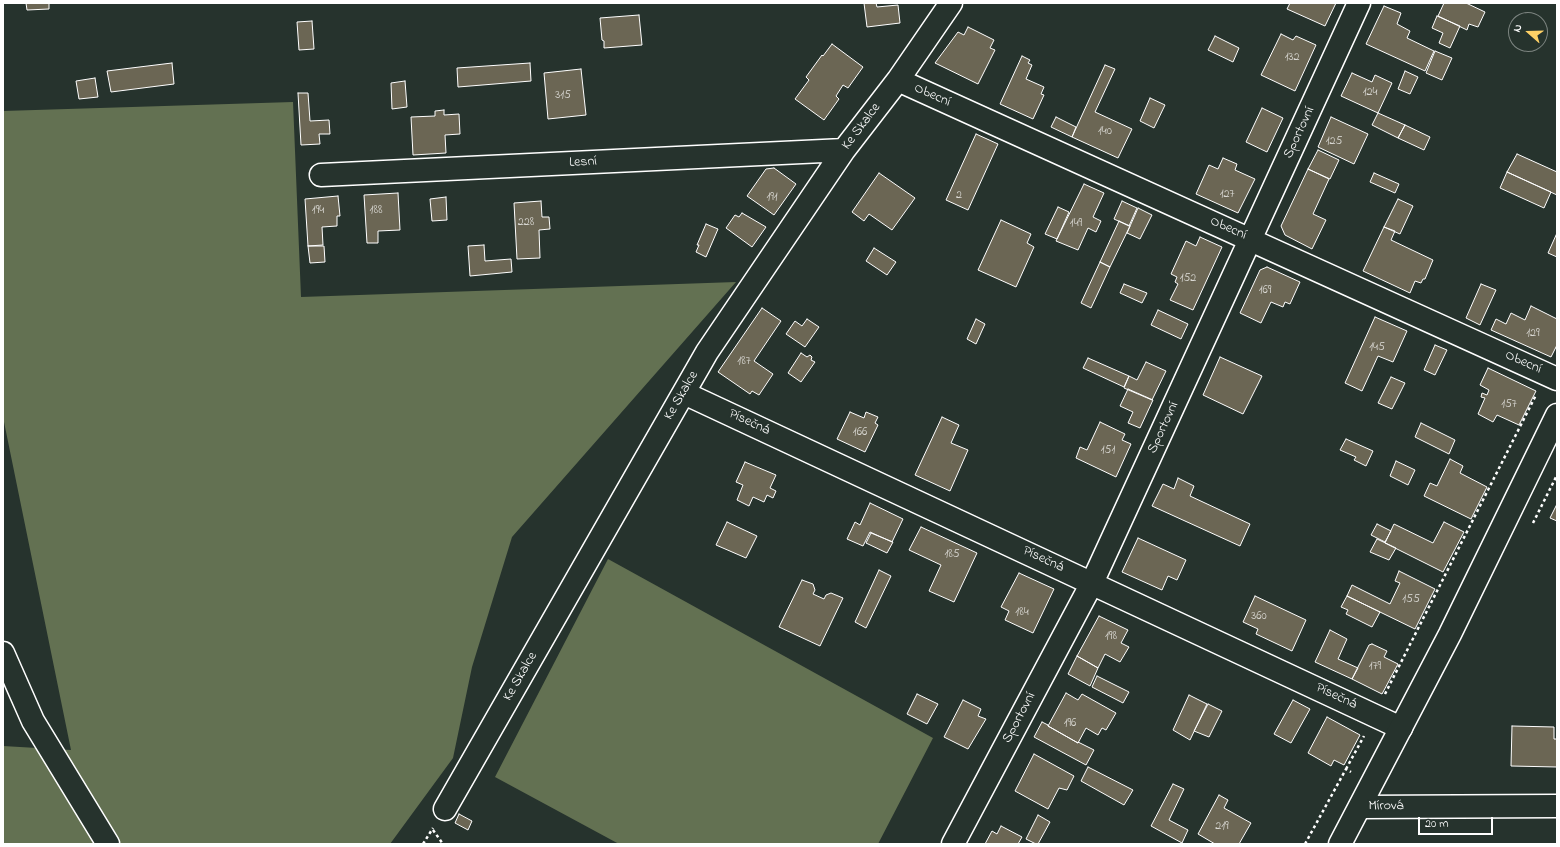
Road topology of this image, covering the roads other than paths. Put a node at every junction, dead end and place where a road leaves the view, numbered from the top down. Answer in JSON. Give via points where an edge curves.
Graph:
{"nodes":[{"id":1,"x":951,"y":3,"type":"edge"},
{"id":2,"x":1359,"y":3,"type":"edge"},
{"id":3,"x":898,"y":80,"type":"junction"},
{"id":4,"x":844,"y":150,"type":"junction"},
{"id":5,"x":321,"y":175,"type":"dead end"},
{"id":6,"x":1251,"y":240,"type":"junction"},
{"id":7,"x":1552,"y":377,"type":"edge"},
{"id":8,"x":684,"y":393,"type":"junction"},
{"id":9,"x":1557,"y":415,"type":"edge"},
{"id":10,"x":1092,"y":583,"type":"junction"},
{"id":11,"x":3,"y":653,"type":"edge"},
{"id":12,"x":1401,"y":728,"type":"junction"},
{"id":13,"x":1557,"y":806,"type":"edge"},
{"id":14,"x":1360,"y":807,"type":"junction"},
{"id":15,"x":445,"y":809,"type":"dead end"},
{"id":16,"x":108,"y":844,"type":"edge"},
{"id":17,"x":953,"y":844,"type":"edge"},
{"id":18,"x":1340,"y":844,"type":"edge"}],
"edges":[{"from":1,"to":3,"type":"street","name":"Ke Skalce"},
{"from":2,"to":6,"type":"street","name":"Sportovní"},
{"from":3,"to":4,"type":"street","name":"Ke Skalce"},
{"from":3,"to":6,"type":"street","name":"Obecní"},
{"from":4,"to":5,"type":"street","name":"Lesní"},
{"from":4,"to":8,"type":"street","name":"Ke Skalce","via":[[707,352]]},
{"from":6,"to":7,"type":"street","name":"Obecní"},
{"from":6,"to":10,"type":"street","name":"Sportovní"},
{"from":8,"to":10,"type":"street","name":"Písečná"},
{"from":8,"to":15,"type":"street","name":"Ke Skalce"},
{"from":9,"to":12,"type":"street"},
{"from":10,"to":12,"type":"street","name":"Písečná"},
{"from":10,"to":17,"type":"street","name":"Sportovní"},
{"from":11,"to":16,"type":"street","via":[[33,721]]},
{"from":12,"to":14,"type":"street"},
{"from":13,"to":14,"type":"street","name":"Mírová"},
{"from":14,"to":18,"type":"street"}]}
